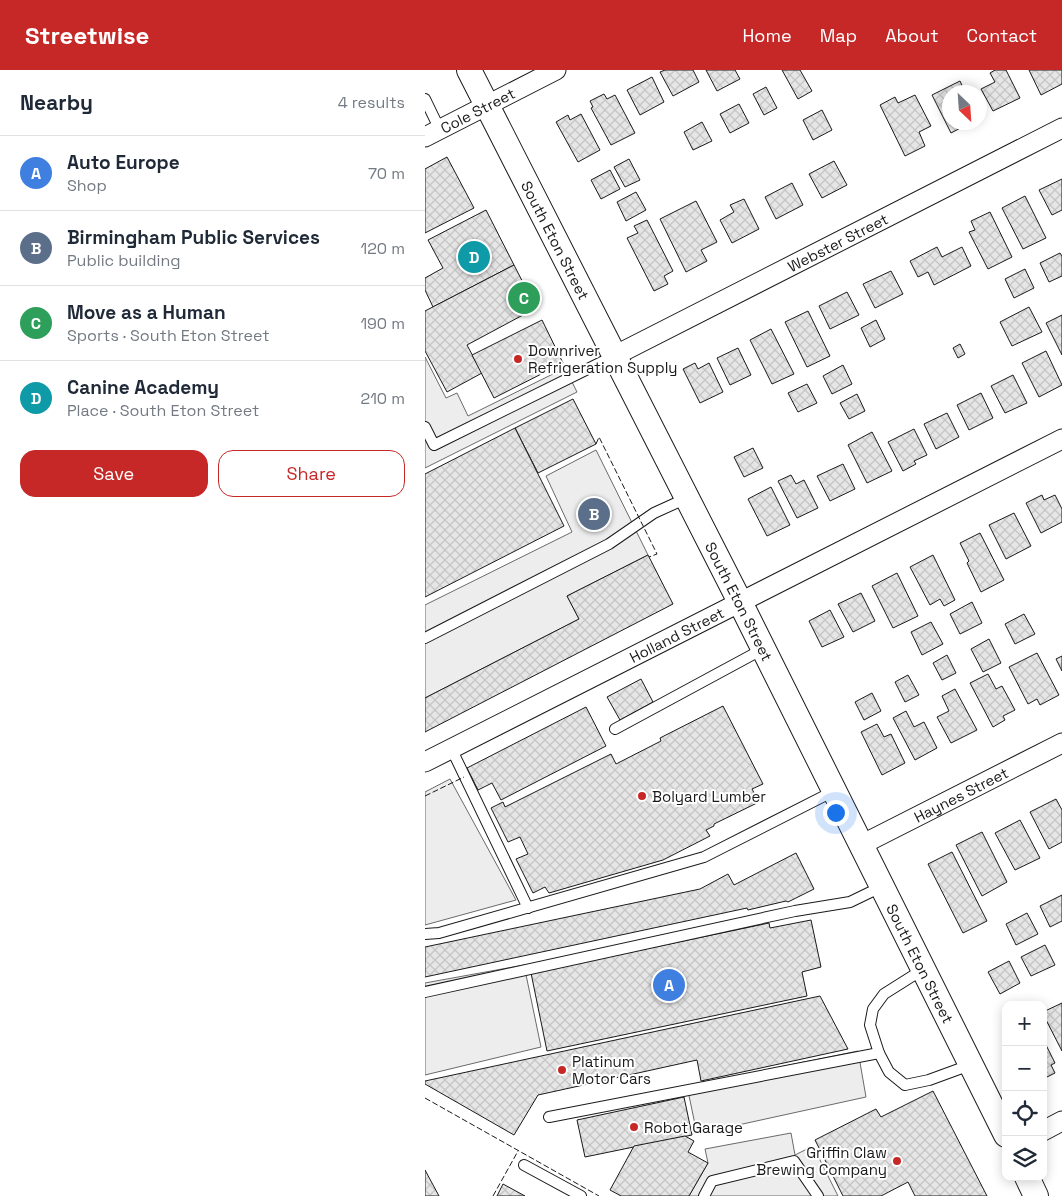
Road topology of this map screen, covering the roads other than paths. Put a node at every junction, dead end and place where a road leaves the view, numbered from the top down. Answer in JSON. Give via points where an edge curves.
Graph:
{"nodes":[{"id":1,"x":469,"y":70,"type":"edge"},
{"id":2,"x":556,"y":70,"type":"edge"},
{"id":3,"x":425,"y":99,"type":"edge"},
{"id":4,"x":487,"y":105,"type":"junction"},
{"id":5,"x":1062,"y":128,"type":"edge"},
{"id":6,"x":433,"y":134,"type":"edge"},
{"id":7,"x":614,"y":356,"type":"junction"},
{"id":8,"x":425,"y":427,"type":"edge"},
{"id":9,"x":1062,"y":439,"type":"edge"},
{"id":10,"x":687,"y":498,"type":"junction"},
{"id":11,"x":740,"y":602,"type":"junction"},
{"id":12,"x":425,"y":638,"type":"edge"},
{"id":13,"x":763,"y":649,"type":"junction"},
{"id":14,"x":615,"y":730,"type":"dead end"},
{"id":15,"x":1062,"y":743,"type":"edge"},
{"id":16,"x":451,"y":748,"type":"junction"},
{"id":17,"x":425,"y":762,"type":"edge"},
{"id":18,"x":834,"y":791,"type":"junction"},
{"id":19,"x":861,"y":845,"type":"junction"},
{"id":20,"x":881,"y":887,"type":"junction"},
{"id":21,"x":528,"y":908,"type":"junction"},
{"id":22,"x":425,"y":934,"type":"edge"},
{"id":23,"x":922,"y":970,"type":"junction"},
{"id":24,"x":425,"y":992,"type":"edge"},
{"id":25,"x":879,"y":1053,"type":"junction"},
{"id":26,"x":970,"y":1065,"type":"junction"},
{"id":27,"x":549,"y":1118,"type":"dead end"},
{"id":28,"x":1062,"y":1121,"type":"edge"},
{"id":29,"x":1002,"y":1127,"type":"edge"},
{"id":30,"x":1047,"y":1129,"type":"edge"},
{"id":31,"x":524,"y":1165,"type":"dead end"},
{"id":32,"x":1029,"y":1181,"type":"edge"},
{"id":33,"x":581,"y":1196,"type":"edge"},
{"id":34,"x":704,"y":1196,"type":"edge"},
{"id":35,"x":818,"y":1196,"type":"edge"},
{"id":36,"x":1036,"y":1196,"type":"edge"}],
"edges":[{"from":1,"to":4,"type":"street","name":"South Eton Street"},
{"from":2,"to":4,"type":"street","name":"Cole Street"},
{"from":3,"to":6,"type":"lane"},
{"from":4,"to":6,"type":"street","name":"Cole Street"},
{"from":4,"to":7,"type":"street","name":"South Eton Street"},
{"from":5,"to":7,"type":"street","name":"Webster Street"},
{"from":7,"to":8,"type":"lane","via":[[434,445]]},
{"from":7,"to":10,"type":"street","name":"South Eton Street"},
{"from":9,"to":11,"type":"street","name":"Holland Street"},
{"from":10,"to":11,"type":"street","name":"South Eton Street"},
{"from":10,"to":12,"type":"lane","via":[[654,512],[609,544]]},
{"from":11,"to":13,"type":"street","name":"South Eton Street"},
{"from":11,"to":16,"type":"street","name":"Holland Street"},
{"from":13,"to":14,"type":"lane"},
{"from":13,"to":18,"type":"street","name":"South Eton Street"},
{"from":15,"to":19,"type":"street","name":"Haynes Street"},
{"from":16,"to":17,"type":"street","name":"Holland Street"},
{"from":16,"to":21,"type":"lane"},
{"from":18,"to":19,"type":"street","name":"South Eton Street"},
{"from":18,"to":21,"type":"lane","via":[[704,857]]},
{"from":19,"to":20,"type":"street","name":"South Eton Street"},
{"from":20,"to":23,"type":"street","name":"South Eton Street"},
{"from":20,"to":24,"type":"lane","via":[[850,902],[795,911]]},
{"from":21,"to":22,"type":"lane"},
{"from":23,"to":25,"type":"lane","via":[[884,994],[873,1009],[870,1025]]},
{"from":23,"to":26,"type":"street","name":"South Eton Street"},
{"from":25,"to":26,"type":"lane","via":[[889,1072],[905,1085]]},
{"from":25,"to":27,"type":"lane"},
{"from":26,"to":29,"type":"street","name":"South Eton Street"},
{"from":28,"to":30,"type":"street"},
{"from":31,"to":33,"type":"lane"},
{"from":32,"to":36,"type":"street"},
{"from":34,"to":35,"type":"lane","via":[[713,1181],[793,1161]]}]}
